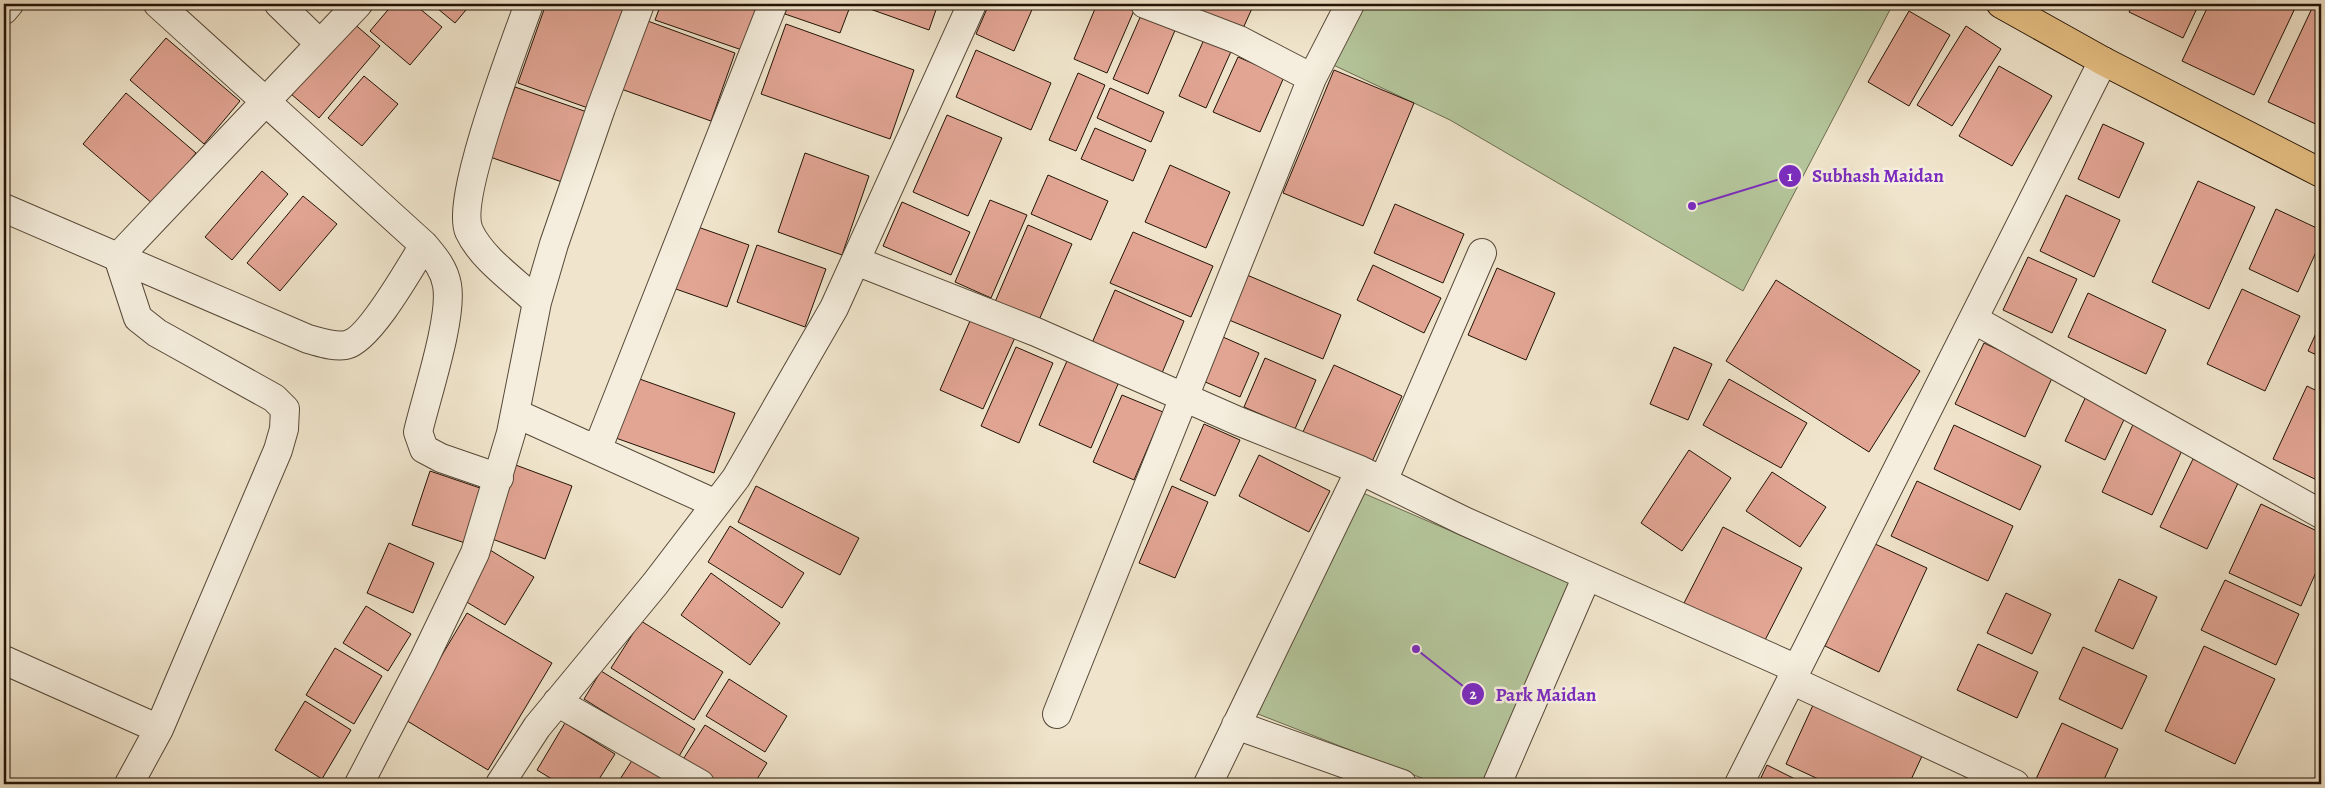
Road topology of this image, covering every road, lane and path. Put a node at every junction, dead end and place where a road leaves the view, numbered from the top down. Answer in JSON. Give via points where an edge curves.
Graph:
{"nodes":[{"id":1,"x":9,"y":4,"type":"edge"},
{"id":2,"x":158,"y":4,"type":"edge"},
{"id":3,"x":279,"y":4,"type":"edge"},
{"id":4,"x":358,"y":4,"type":"edge"},
{"id":5,"x":529,"y":4,"type":"edge"},
{"id":6,"x":640,"y":4,"type":"edge"},
{"id":7,"x":773,"y":4,"type":"edge"},
{"id":8,"x":972,"y":4,"type":"edge"},
{"id":9,"x":1145,"y":4,"type":"edge"},
{"id":10,"x":1350,"y":4,"type":"edge"},
{"id":11,"x":2000,"y":4,"type":"edge"},
{"id":12,"x":4,"y":10,"type":"edge"},
{"id":13,"x":320,"y":44,"type":"junction"},
{"id":14,"x":2103,"y":61,"type":"junction"},
{"id":15,"x":1312,"y":78,"type":"junction"},
{"id":16,"x":267,"y":100,"type":"junction"},
{"id":17,"x":2321,"y":173,"type":"edge"},
{"id":18,"x":4,"y":208,"type":"edge"},
{"id":19,"x":424,"y":245,"type":"junction"},
{"id":20,"x":1482,"y":253,"type":"dead end"},
{"id":21,"x":118,"y":258,"type":"junction"},
{"id":22,"x":856,"y":261,"type":"junction"},
{"id":23,"x":537,"y":302,"type":"junction"},
{"id":24,"x":1973,"y":319,"type":"junction"},
{"id":25,"x":1184,"y":398,"type":"junction"},
{"id":26,"x":515,"y":413,"type":"junction"},
{"id":27,"x":597,"y":450,"type":"junction"},
{"id":28,"x":1371,"y":476,"type":"junction"},
{"id":29,"x":499,"y":478,"type":"junction"},
{"id":30,"x":716,"y":504,"type":"junction"},
{"id":31,"x":2321,"y":514,"type":"edge"},
{"id":32,"x":1587,"y":576,"type":"junction"},
{"id":33,"x":4,"y":660,"type":"edge"},
{"id":34,"x":1794,"y":675,"type":"junction"},
{"id":35,"x":558,"y":702,"type":"junction"},
{"id":36,"x":1056,"y":714,"type":"dead end"},
{"id":37,"x":1236,"y":725,"type":"junction"},
{"id":38,"x":159,"y":730,"type":"junction"},
{"id":39,"x":129,"y":784,"type":"edge"},
{"id":40,"x":359,"y":784,"type":"edge"},
{"id":41,"x":500,"y":784,"type":"edge"},
{"id":42,"x":700,"y":784,"type":"edge"},
{"id":43,"x":1208,"y":784,"type":"edge"},
{"id":44,"x":1402,"y":784,"type":"edge"},
{"id":45,"x":1497,"y":784,"type":"edge"},
{"id":46,"x":1739,"y":784,"type":"edge"},
{"id":47,"x":2015,"y":784,"type":"edge"}],
"edges":[{"from":1,"to":12,"type":"street"},
{"from":2,"to":16,"type":"street"},
{"from":3,"to":13,"type":"street"},
{"from":4,"to":13,"type":"street"},
{"from":5,"to":23,"type":"street","via":[[476,159],[468,198],[468,229],[484,253]]},
{"from":6,"to":23,"type":"street","via":[[601,108]]},
{"from":7,"to":27,"type":"street"},
{"from":8,"to":22,"type":"street"},
{"from":9,"to":15,"type":"street","via":[[1239,40]]},
{"from":10,"to":15,"type":"street"},
{"from":11,"to":14,"type":"highway"},
{"from":13,"to":16,"type":"street"},
{"from":14,"to":17,"type":"highway"},
{"from":14,"to":24,"type":"street"},
{"from":15,"to":25,"type":"street"},
{"from":16,"to":19,"type":"street"},
{"from":16,"to":21,"type":"street"},
{"from":18,"to":21,"type":"street"},
{"from":19,"to":21,"type":"street","via":[[380,314],[348,345],[328,345],[308,338]]},
{"from":19,"to":29,"type":"street","via":[[441,266],[448,285],[446,318],[418,432],[424,449]]},
{"from":20,"to":28,"type":"street"},
{"from":21,"to":38,"type":"street","via":[[138,318],[157,333],[274,398],[284,409],[284,429],[278,450]]},
{"from":22,"to":25,"type":"street","via":[[1036,332]]},
{"from":22,"to":30,"type":"street","via":[[825,325],[736,478]]},
{"from":23,"to":26,"type":"street"},
{"from":24,"to":31,"type":"street"},
{"from":24,"to":34,"type":"street"},
{"from":25,"to":28,"type":"street"},
{"from":25,"to":36,"type":"street"},
{"from":26,"to":27,"type":"street"},
{"from":26,"to":29,"type":"street"},
{"from":27,"to":30,"type":"street"},
{"from":28,"to":32,"type":"street"},
{"from":28,"to":37,"type":"street"},
{"from":29,"to":40,"type":"street","via":[[475,553],[424,661]]},
{"from":30,"to":35,"type":"street"},
{"from":32,"to":34,"type":"street"},
{"from":32,"to":45,"type":"street"},
{"from":33,"to":38,"type":"street"},
{"from":34,"to":46,"type":"street"},
{"from":34,"to":47,"type":"street"},
{"from":35,"to":41,"type":"street","via":[[537,727]]},
{"from":35,"to":42,"type":"street"},
{"from":37,"to":43,"type":"street"},
{"from":37,"to":44,"type":"street"},
{"from":38,"to":39,"type":"street"}]}
